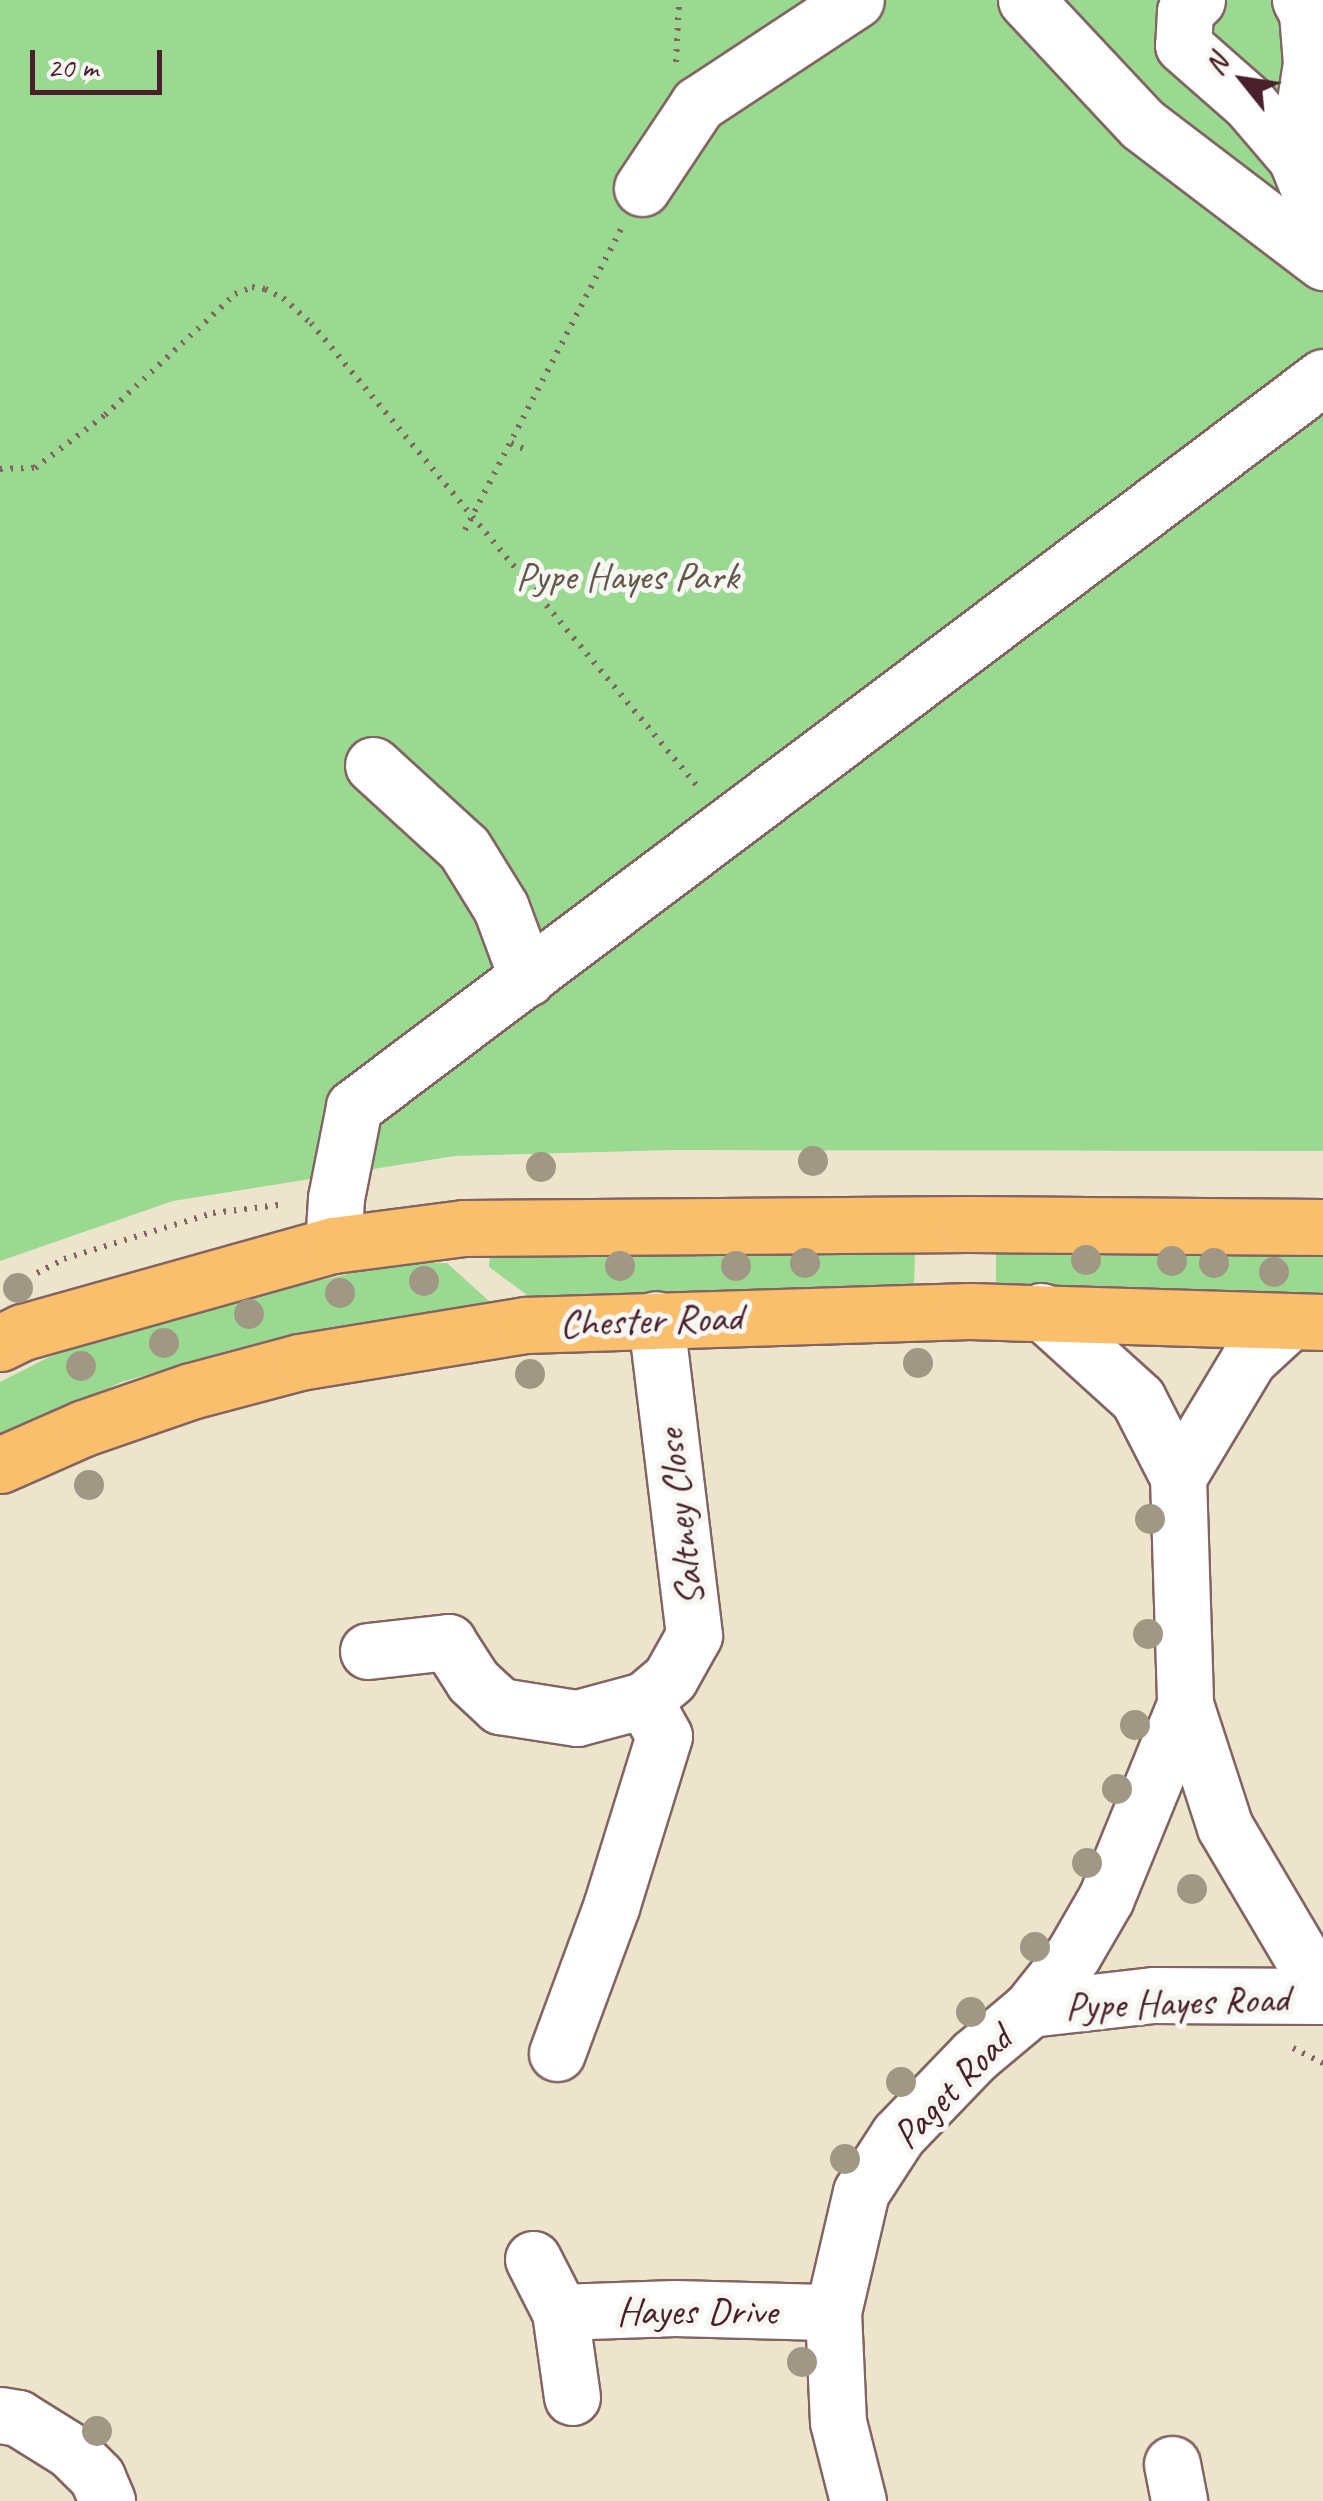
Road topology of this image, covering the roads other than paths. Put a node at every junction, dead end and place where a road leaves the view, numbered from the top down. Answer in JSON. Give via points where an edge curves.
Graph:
{"nodes":[{"id":1,"x":856,"y":0,"type":"edge"},
{"id":2,"x":1026,"y":0,"type":"edge"},
{"id":3,"x":1197,"y":0,"type":"edge"},
{"id":4,"x":1300,"y":0,"type":"edge"},
{"id":5,"x":1296,"y":158,"type":"junction"},
{"id":6,"x":642,"y":188,"type":"road end"},
{"id":7,"x":1323,"y":225,"type":"edge"},
{"id":8,"x":1323,"y":262,"type":"edge"},
{"id":9,"x":1323,"y":378,"type":"edge"},
{"id":10,"x":372,"y":765,"type":"dead end"},
{"id":11,"x":527,"y":978,"type":"junction"},
{"id":12,"x":335,"y":1222,"type":"junction"},
{"id":13,"x":970,"y":1224,"type":"junction"},
{"id":14,"x":1323,"y":1227,"type":"edge"},
{"id":15,"x":970,"y":1311,"type":"junction"},
{"id":16,"x":1040,"y":1312,"type":"junction"},
{"id":17,"x":656,"y":1319,"type":"junction"},
{"id":18,"x":1305,"y":1322,"type":"edge"},
{"id":19,"x":0,"y":1343,"type":"edge"},
{"id":20,"x":0,"y":1466,"type":"edge"},
{"id":21,"x":1178,"y":1477,"type":"junction"},
{"id":22,"x":368,"y":1651,"type":"dead end"},
{"id":23,"x":644,"y":1700,"type":"junction"},
{"id":24,"x":1184,"y":1704,"type":"junction"},
{"id":25,"x":1323,"y":1994,"type":"edge"},
{"id":26,"x":1030,"y":2009,"type":"junction"},
{"id":27,"x":557,"y":2053,"type":"dead end"},
{"id":28,"x":533,"y":2258,"type":"dead end"},
{"id":29,"x":560,"y":2312,"type":"junction"},
{"id":30,"x":833,"y":2312,"type":"junction"},
{"id":31,"x":572,"y":2396,"type":"dead end"},
{"id":32,"x":0,"y":2414,"type":"edge"},
{"id":33,"x":107,"y":2501,"type":"edge"},
{"id":34,"x":858,"y":2501,"type":"edge"}],
"edges":[{"from":1,"to":6,"type":"street","via":[[698,104]]},
{"from":2,"to":8,"type":"street","via":[[1142,124]]},
{"from":3,"to":5,"type":"street","via":[[1185,11],[1183,45],[1249,103]]},
{"from":4,"to":5,"type":"street","via":[[1308,13],[1311,63]]},
{"from":5,"to":7,"type":"street"},
{"from":9,"to":11,"type":"street"},
{"from":10,"to":11,"type":"street","via":[[464,848],[501,908]]},
{"from":11,"to":12,"type":"street","via":[[354,1108]]},
{"from":12,"to":13,"type":"highway","via":[[464,1228]]},
{"from":12,"to":19,"type":"highway"},
{"from":13,"to":14,"type":"highway"},
{"from":13,"to":15,"type":"highway"},
{"from":15,"to":16,"type":"highway","name":"Chester Road"},
{"from":15,"to":17,"type":"highway","name":"Chester Road"},
{"from":16,"to":18,"type":"highway","name":"Chester Road"},
{"from":16,"to":21,"type":"street","name":"Pype Hayes Road","via":[[1138,1398]]},
{"from":17,"to":20,"type":"highway","name":"Chester Road","via":[[524,1324],[300,1362],[155,1403]]},
{"from":17,"to":23,"type":"street","name":"Saltney Close","via":[[694,1635],[670,1678]]},
{"from":18,"to":21,"type":"street","via":[[1249,1359]]},
{"from":21,"to":24,"type":"street","name":"Pype Hayes Road"},
{"from":22,"to":23,"type":"street","via":[[448,1642],[473,1681],[500,1706],[577,1718]]},
{"from":23,"to":27,"type":"street","via":[[664,1736]]},
{"from":24,"to":25,"type":"street","name":"Pype Hayes Road","via":[[1224,1828]]},
{"from":24,"to":26,"type":"street","name":"Paget Road","via":[[1106,1898]]},
{"from":25,"to":26,"type":"street","name":"Pype Hayes Road","via":[[1153,1995]]},
{"from":26,"to":30,"type":"street","name":"Paget Road","via":[[974,2056],[879,2164],[861,2192]]},
{"from":28,"to":29,"type":"street","name":"Hayes Drive"},
{"from":29,"to":30,"type":"street","name":"Hayes Drive"},
{"from":29,"to":31,"type":"street","name":"Hayes Drive"},
{"from":30,"to":34,"type":"street","name":"Paget Road","via":[[838,2422]]},
{"from":32,"to":33,"type":"street","via":[[71,2450],[97,2477]]}]}
